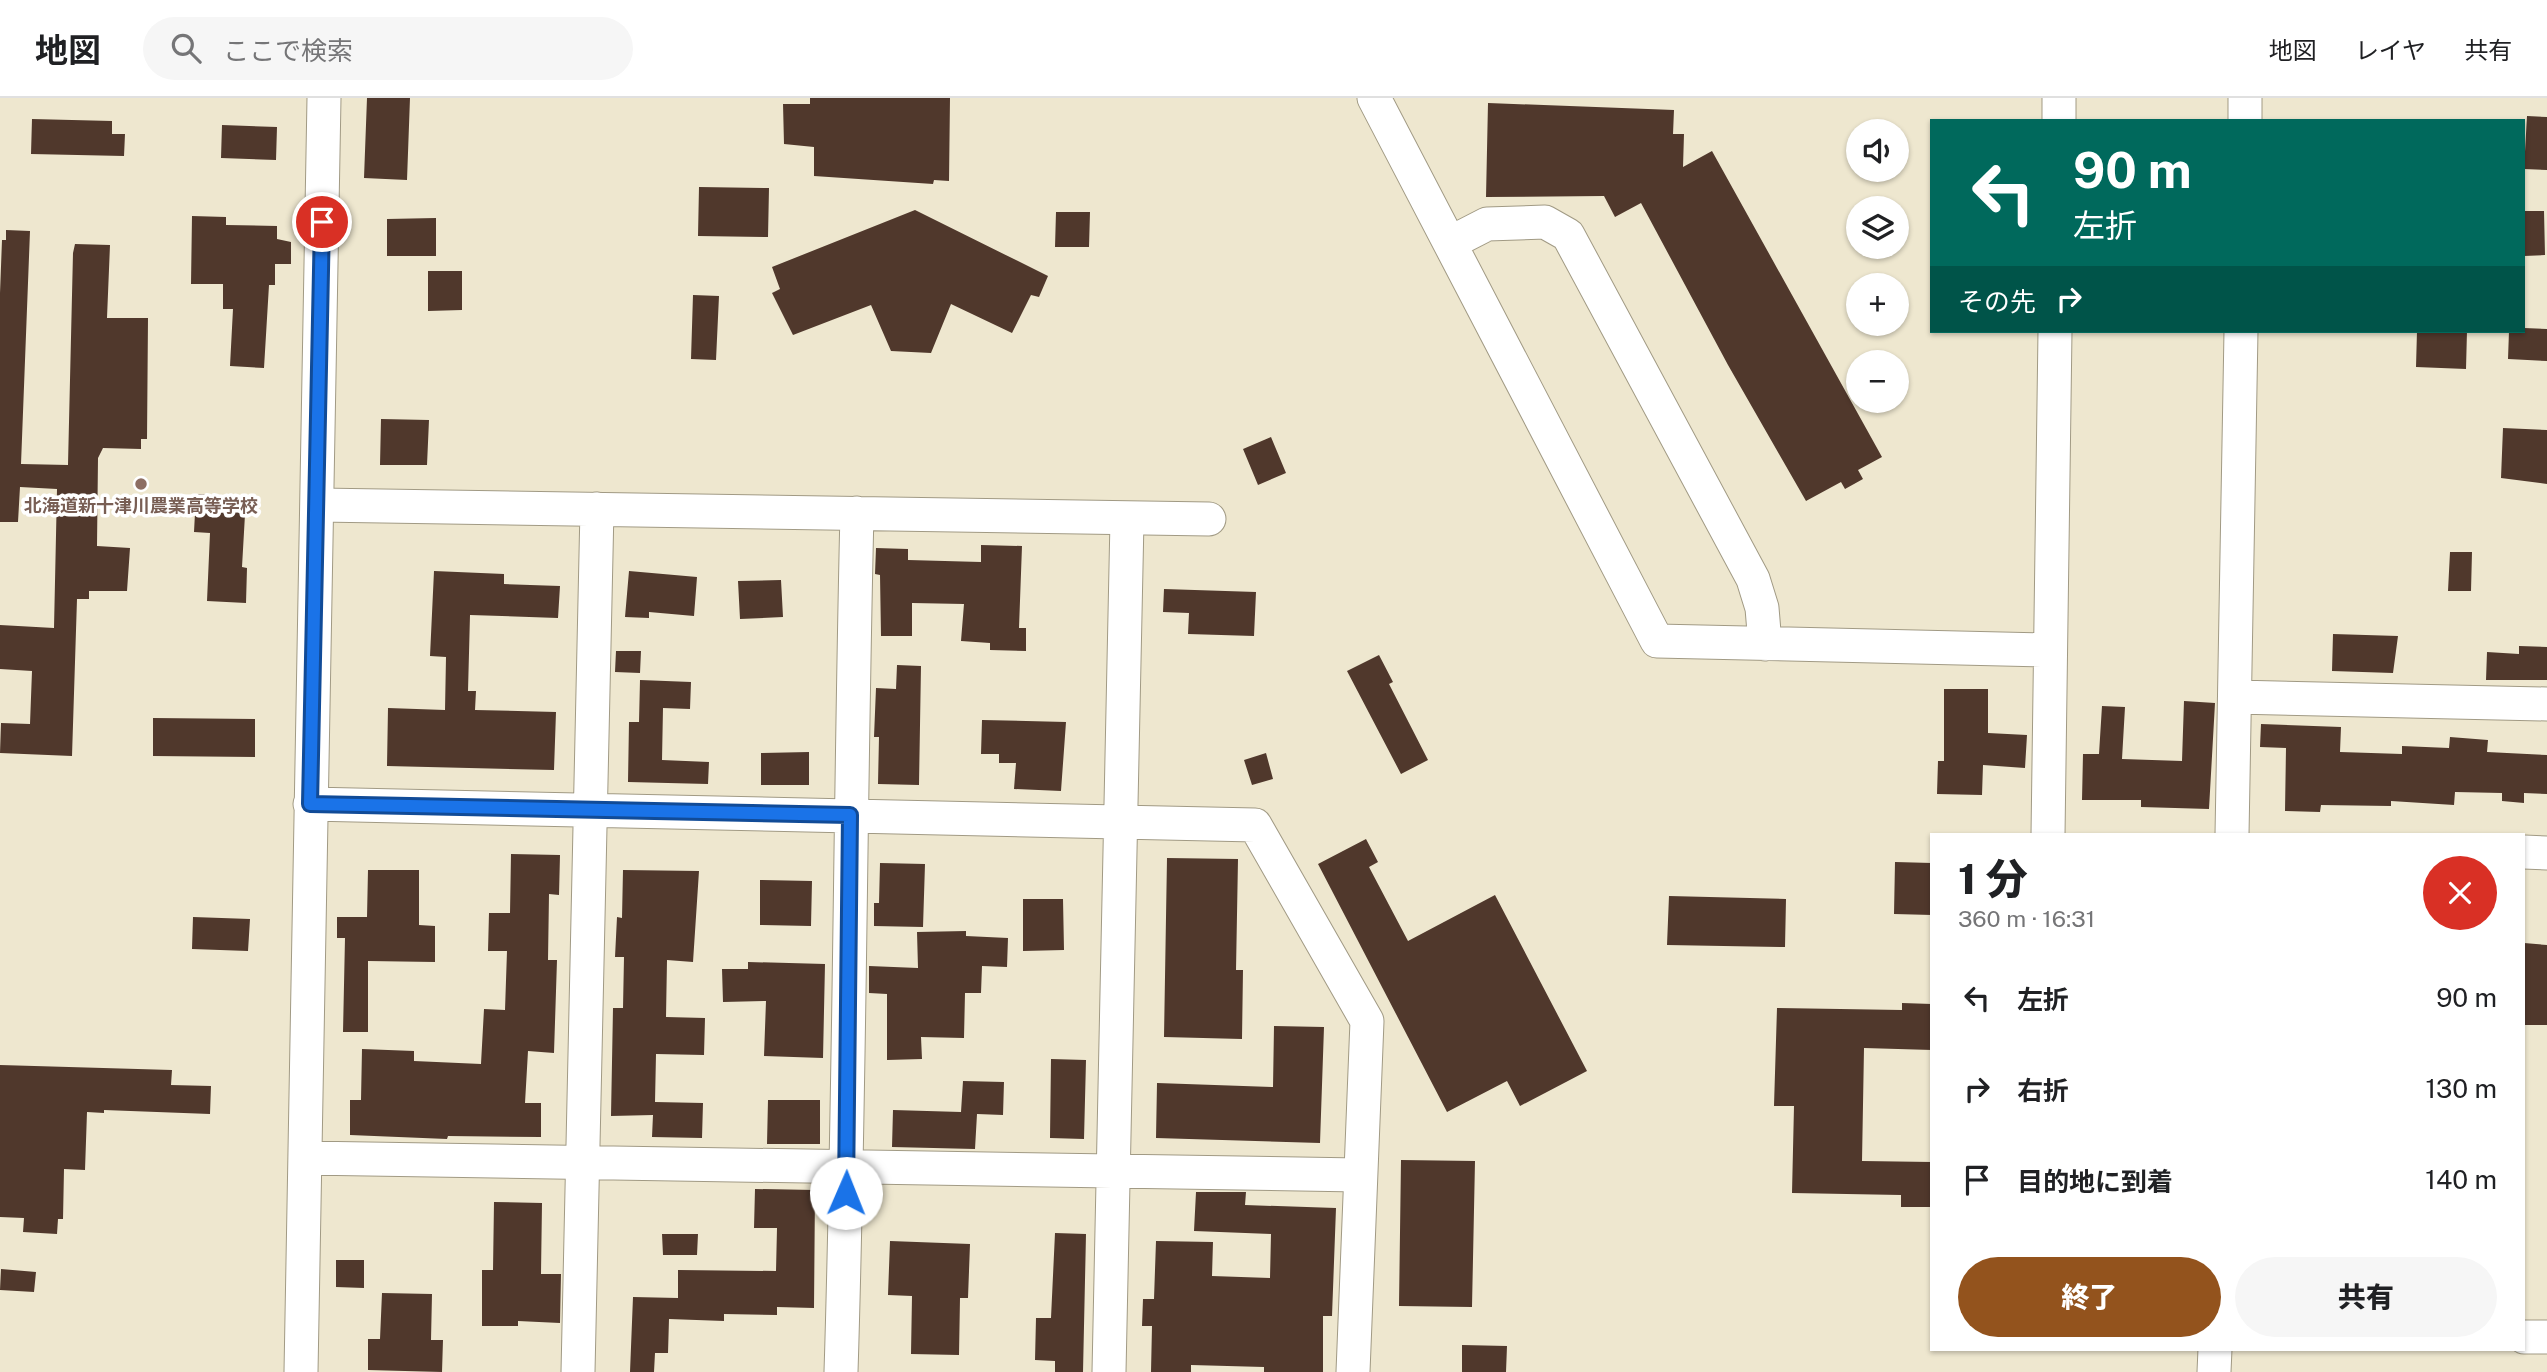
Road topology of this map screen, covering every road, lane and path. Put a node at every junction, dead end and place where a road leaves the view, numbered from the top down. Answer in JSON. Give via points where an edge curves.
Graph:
{"nodes":[{"id":1,"x":324,"y":98,"type":"edge"},
{"id":2,"x":1374,"y":98,"type":"edge"},
{"id":3,"x":2059,"y":98,"type":"edge"},
{"id":4,"x":2245,"y":98,"type":"edge"},
{"id":5,"x":2059,"y":119,"type":"edge"},
{"id":6,"x":2245,"y":119,"type":"edge"},
{"id":7,"x":1450,"y":243,"type":"junction"},
{"id":8,"x":2055,"y":333,"type":"edge"},
{"id":9,"x":2241,"y":333,"type":"edge"},
{"id":10,"x":318,"y":505,"type":"junction"},
{"id":11,"x":597,"y":509,"type":"junction"},
{"id":12,"x":858,"y":513,"type":"junction"},
{"id":13,"x":1127,"y":520,"type":"junction"},
{"id":14,"x":1209,"y":520,"type":"dead end"},
{"id":15,"x":1765,"y":644,"type":"junction"},
{"id":16,"x":2050,"y":650,"type":"junction"},
{"id":17,"x":2235,"y":697,"type":"junction"},
{"id":18,"x":2547,"y":704,"type":"edge"},
{"id":19,"x":310,"y":804,"type":"junction"},
{"id":20,"x":591,"y":811,"type":"junction"},
{"id":21,"x":850,"y":815,"type":"junction"},
{"id":22,"x":1123,"y":821,"type":"junction"},
{"id":23,"x":2048,"y":833,"type":"edge"},
{"id":24,"x":2232,"y":833,"type":"edge"},
{"id":25,"x":2525,"y":852,"type":"edge"},
{"id":26,"x":2547,"y":853,"type":"edge"},
{"id":27,"x":305,"y":1158,"type":"junction"},
{"id":28,"x":584,"y":1161,"type":"junction"},
{"id":29,"x":847,"y":1167,"type":"junction"},
{"id":30,"x":1115,"y":1171,"type":"junction"},
{"id":31,"x":1359,"y":1175,"type":"junction"},
{"id":32,"x":2525,"y":1336,"type":"edge"},
{"id":33,"x":2547,"y":1337,"type":"edge"},
{"id":34,"x":2215,"y":1351,"type":"edge"},
{"id":35,"x":301,"y":1372,"type":"edge"},
{"id":36,"x":579,"y":1372,"type":"edge"},
{"id":37,"x":841,"y":1372,"type":"edge"},
{"id":38,"x":1110,"y":1372,"type":"edge"},
{"id":39,"x":1353,"y":1372,"type":"edge"},
{"id":40,"x":2214,"y":1372,"type":"edge"}],
"edges":[{"from":1,"to":10,"type":"street"},
{"from":2,"to":7,"type":"street"},
{"from":3,"to":5,"type":"street"},
{"from":4,"to":6,"type":"street"},
{"from":7,"to":15,"type":"street","via":[[1657,641]]},
{"from":7,"to":15,"type":"street","via":[[1487,224],[1545,222],[1568,235],[1753,579],[1762,608]]},
{"from":8,"to":16,"type":"street"},
{"from":9,"to":17,"type":"street"},
{"from":10,"to":11,"type":"street"},
{"from":10,"to":19,"type":"street"},
{"from":11,"to":12,"type":"street"},
{"from":11,"to":20,"type":"street"},
{"from":12,"to":13,"type":"street"},
{"from":12,"to":21,"type":"street"},
{"from":13,"to":14,"type":"street"},
{"from":13,"to":22,"type":"street"},
{"from":15,"to":16,"type":"street"},
{"from":16,"to":23,"type":"street"},
{"from":17,"to":18,"type":"street"},
{"from":17,"to":24,"type":"street"},
{"from":19,"to":20,"type":"street"},
{"from":19,"to":27,"type":"street"},
{"from":20,"to":21,"type":"street"},
{"from":20,"to":28,"type":"street"},
{"from":21,"to":22,"type":"street"},
{"from":21,"to":29,"type":"street"},
{"from":22,"to":30,"type":"street"},
{"from":22,"to":31,"type":"street","via":[[1255,825],[1367,1021]]},
{"from":25,"to":26,"type":"street"},
{"from":27,"to":28,"type":"street"},
{"from":27,"to":35,"type":"street"},
{"from":28,"to":29,"type":"street"},
{"from":28,"to":36,"type":"street"},
{"from":29,"to":30,"type":"street"},
{"from":29,"to":37,"type":"street"},
{"from":30,"to":31,"type":"street"},
{"from":30,"to":38,"type":"street"},
{"from":31,"to":39,"type":"street"},
{"from":32,"to":33,"type":"street"},
{"from":34,"to":40,"type":"street"}]}
